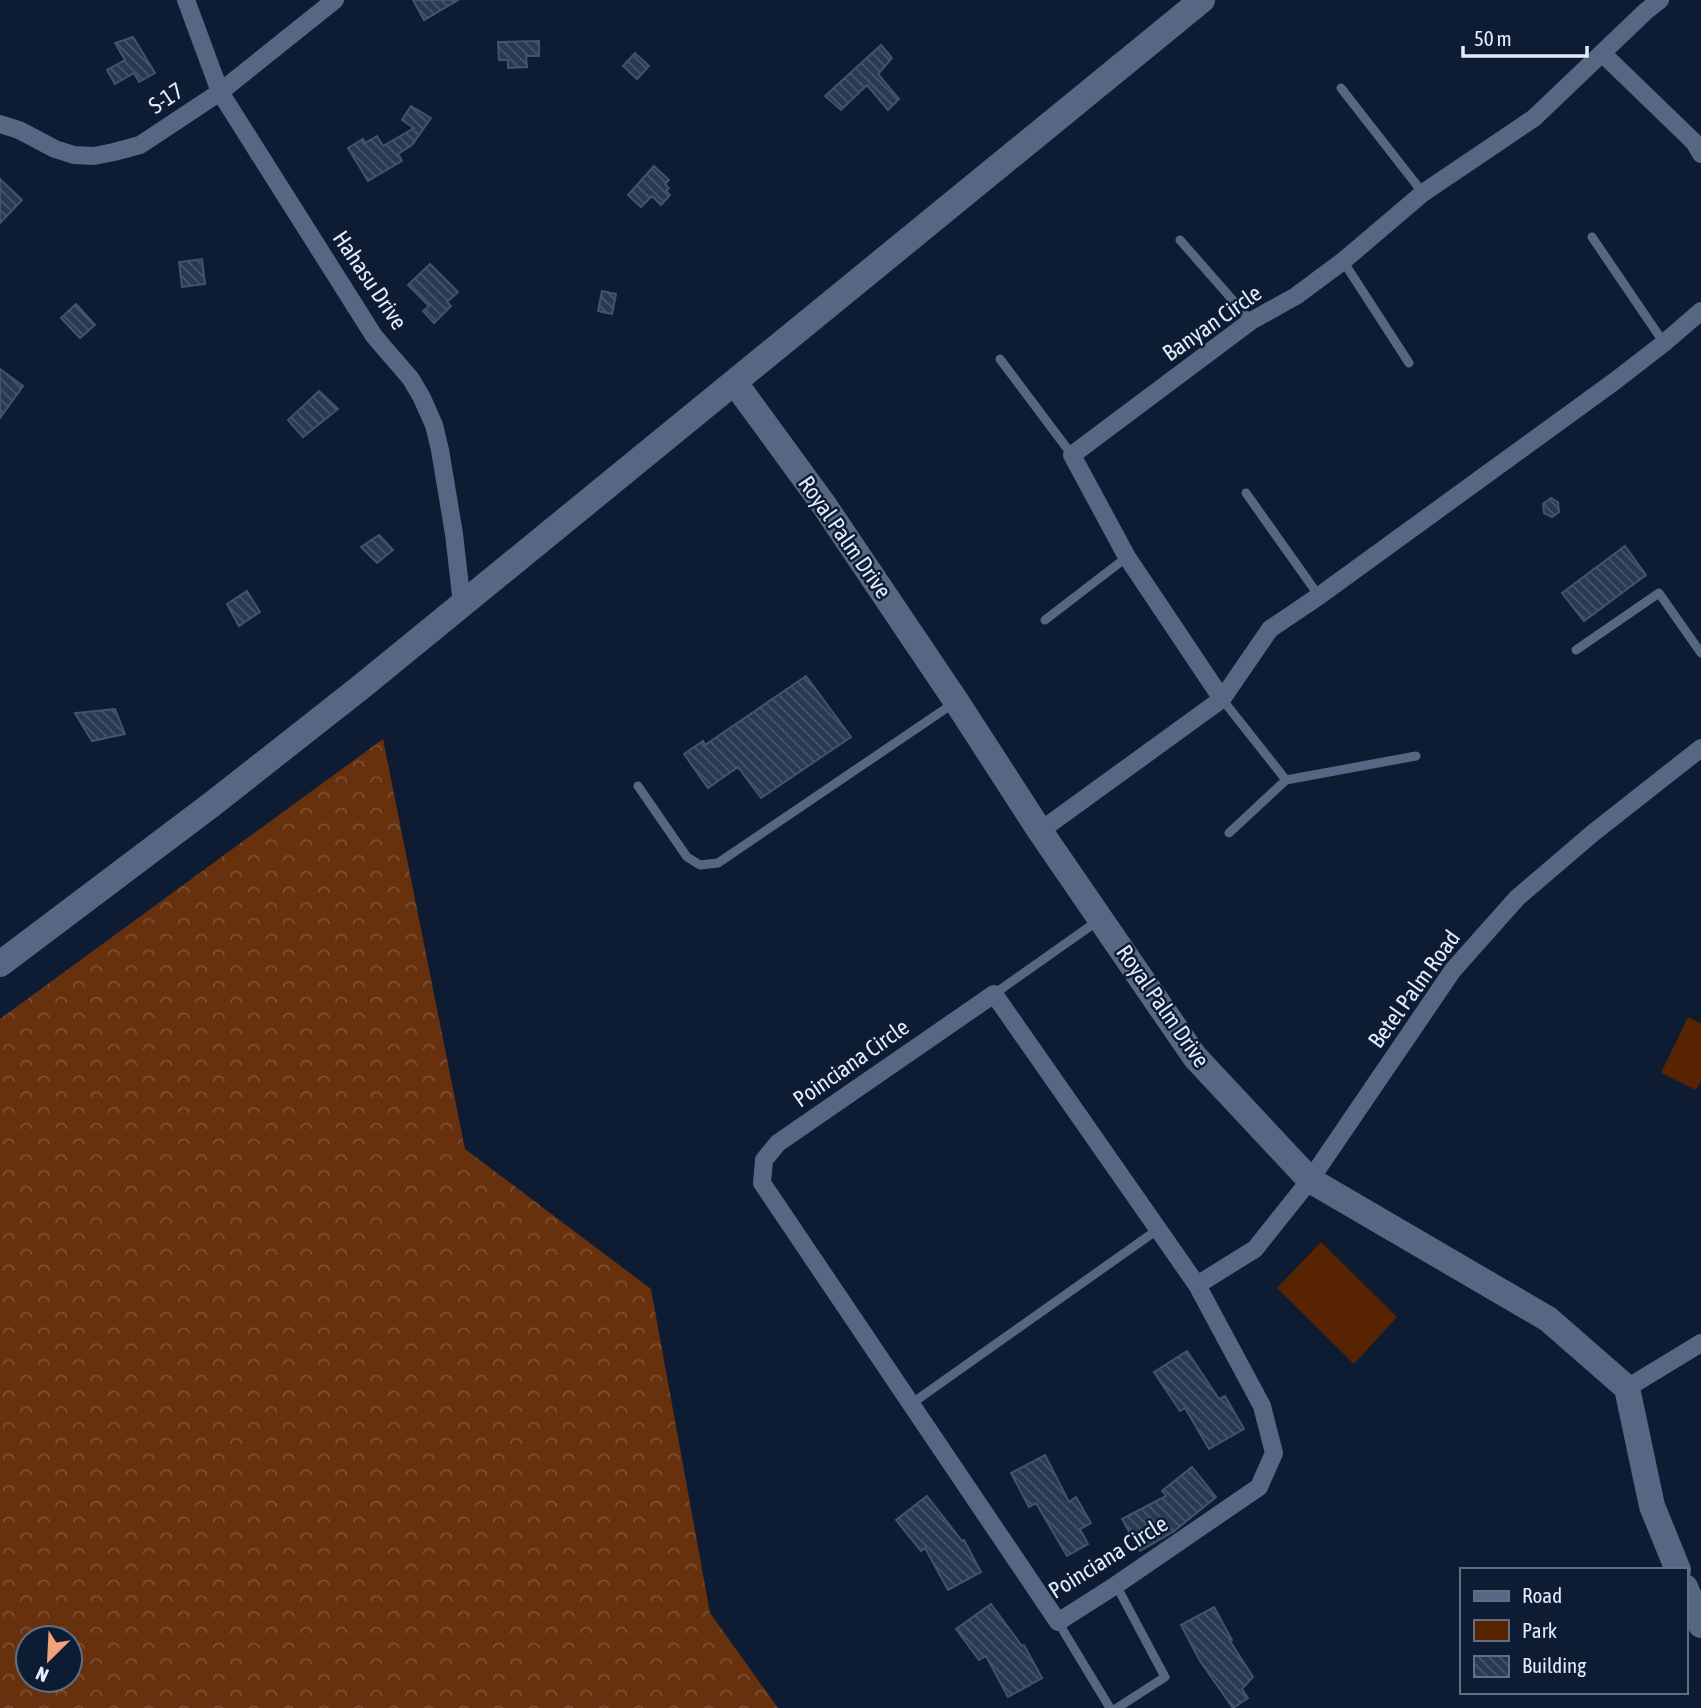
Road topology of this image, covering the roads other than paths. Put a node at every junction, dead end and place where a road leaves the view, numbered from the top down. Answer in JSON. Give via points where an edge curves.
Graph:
{"nodes":[{"id":1,"x":186,"y":0,"type":"edge"},
{"id":2,"x":335,"y":0,"type":"edge"},
{"id":3,"x":1202,"y":0,"type":"edge"},
{"id":4,"x":1648,"y":4,"type":"edge"},
{"id":5,"x":1602,"y":52,"type":"junction"},
{"id":6,"x":1341,"y":88,"type":"dead end"},
{"id":7,"x":220,"y":92,"type":"junction"},
{"id":8,"x":0,"y":124,"type":"edge"},
{"id":9,"x":1699,"y":145,"type":"edge"},
{"id":10,"x":1423,"y":193,"type":"junction"},
{"id":11,"x":1592,"y":237,"type":"dead end"},
{"id":12,"x":1180,"y":240,"type":"dead end"},
{"id":13,"x":1343,"y":261,"type":"junction"},
{"id":14,"x":1701,"y":311,"type":"edge"},
{"id":15,"x":1251,"y":321,"type":"junction"},
{"id":16,"x":1664,"y":343,"type":"junction"},
{"id":17,"x":1000,"y":359,"type":"dead end"},
{"id":18,"x":1409,"y":363,"type":"dead end"},
{"id":19,"x":734,"y":383,"type":"junction"},
{"id":20,"x":1072,"y":455,"type":"junction"},
{"id":21,"x":1247,"y":493,"type":"dead end"},
{"id":22,"x":1127,"y":557,"type":"junction"},
{"id":23,"x":1319,"y":596,"type":"junction"},
{"id":24,"x":462,"y":604,"type":"junction"},
{"id":25,"x":1045,"y":620,"type":"dead end"},
{"id":26,"x":1576,"y":650,"type":"dead end"},
{"id":27,"x":1701,"y":653,"type":"edge"},
{"id":28,"x":1222,"y":699,"type":"junction"},
{"id":29,"x":956,"y":701,"type":"junction"},
{"id":30,"x":1701,"y":748,"type":"edge"},
{"id":31,"x":1416,"y":756,"type":"dead end"},
{"id":32,"x":1286,"y":780,"type":"junction"},
{"id":33,"x":638,"y":786,"type":"dead end"},
{"id":34,"x":1040,"y":831,"type":"junction"},
{"id":35,"x":1229,"y":833,"type":"dead end"},
{"id":36,"x":1101,"y":919,"type":"junction"},
{"id":37,"x":0,"y":964,"type":"edge"},
{"id":38,"x":994,"y":994,"type":"junction"},
{"id":39,"x":1310,"y":1180,"type":"junction"},
{"id":40,"x":1157,"y":1230,"type":"junction"},
{"id":41,"x":1197,"y":1285,"type":"junction"},
{"id":42,"x":1701,"y":1343,"type":"edge"},
{"id":43,"x":1627,"y":1388,"type":"junction"},
{"id":44,"x":911,"y":1404,"type":"junction"},
{"id":45,"x":1677,"y":1568,"type":"edge"},
{"id":46,"x":1116,"y":1585,"type":"junction"},
{"id":47,"x":1687,"y":1592,"type":"edge"},
{"id":48,"x":1058,"y":1622,"type":"junction"},
{"id":49,"x":1701,"y":1625,"type":"edge"},
{"id":50,"x":1110,"y":1708,"type":"edge"},
{"id":51,"x":1117,"y":1708,"type":"edge"}],
"edges":[{"from":1,"to":7,"type":"street","name":"Hahasu Drive"},
{"from":2,"to":7,"type":"street","name":"S-17"},
{"from":3,"to":19,"type":"street"},
{"from":4,"to":5,"type":"street","name":"Banyan Circle"},
{"from":5,"to":9,"type":"street"},
{"from":5,"to":10,"type":"street","name":"Banyan Circle","via":[[1534,118]]},
{"from":6,"to":10,"type":"lane"},
{"from":7,"to":8,"type":"street","name":"S-17","via":[[140,145],[94,156],[55,149]]},
{"from":7,"to":24,"type":"street","name":"Hahasu Drive","via":[[374,336],[422,398],[440,450]]},
{"from":10,"to":13,"type":"street","name":"Banyan Circle"},
{"from":11,"to":16,"type":"lane"},
{"from":12,"to":15,"type":"lane"},
{"from":13,"to":15,"type":"street","name":"Banyan Circle","via":[[1296,296]]},
{"from":13,"to":18,"type":"lane"},
{"from":14,"to":16,"type":"street"},
{"from":15,"to":20,"type":"street","name":"Banyan Circle"},
{"from":16,"to":23,"type":"street"},
{"from":17,"to":20,"type":"lane"},
{"from":19,"to":24,"type":"street"},
{"from":19,"to":29,"type":"street","name":"Royal Palm Drive","via":[[824,505]]},
{"from":20,"to":22,"type":"street"},
{"from":21,"to":23,"type":"lane"},
{"from":22,"to":25,"type":"lane"},
{"from":22,"to":28,"type":"street"},
{"from":23,"to":28,"type":"street","via":[[1270,629]]},
{"from":24,"to":37,"type":"street","via":[[222,797]]},
{"from":26,"to":27,"type":"lane","via":[[1659,593]]},
{"from":28,"to":32,"type":"lane"},
{"from":28,"to":34,"type":"street"},
{"from":29,"to":33,"type":"lane","via":[[718,863],[700,865],[687,857]]},
{"from":29,"to":34,"type":"street","name":"Royal Palm Drive"},
{"from":30,"to":39,"type":"street","name":"Betel Palm Road","via":[[1517,898],[1454,970]]},
{"from":31,"to":32,"type":"lane"},
{"from":32,"to":35,"type":"lane"},
{"from":34,"to":36,"type":"street","name":"Royal Palm Drive"},
{"from":36,"to":38,"type":"lane"},
{"from":36,"to":39,"type":"street","name":"Royal Palm Drive","via":[[1195,1057]]},
{"from":38,"to":40,"type":"street","name":"Poinciana Circle"},
{"from":38,"to":44,"type":"street","name":"Poinciana Circle","via":[[778,1143],[764,1160],[762,1183]]},
{"from":39,"to":41,"type":"street","name":"Betel Palm Road","via":[[1255,1249]]},
{"from":39,"to":43,"type":"street","name":"Royal Palm Drive","via":[[1548,1319]]},
{"from":40,"to":41,"type":"street","name":"Poinciana Circle"},
{"from":40,"to":44,"type":"lane"},
{"from":41,"to":46,"type":"street","name":"Poinciana Circle","via":[[1262,1406],[1274,1453],[1259,1488]]},
{"from":42,"to":43,"type":"street"},
{"from":43,"to":45,"type":"street","via":[[1652,1506]]},
{"from":44,"to":48,"type":"street","name":"Poinciana Circle"},
{"from":46,"to":48,"type":"street","name":"Poinciana Circle"},
{"from":46,"to":51,"type":"lane","via":[[1165,1677]]},
{"from":47,"to":49,"type":"street"},
{"from":48,"to":50,"type":"lane"}]}
